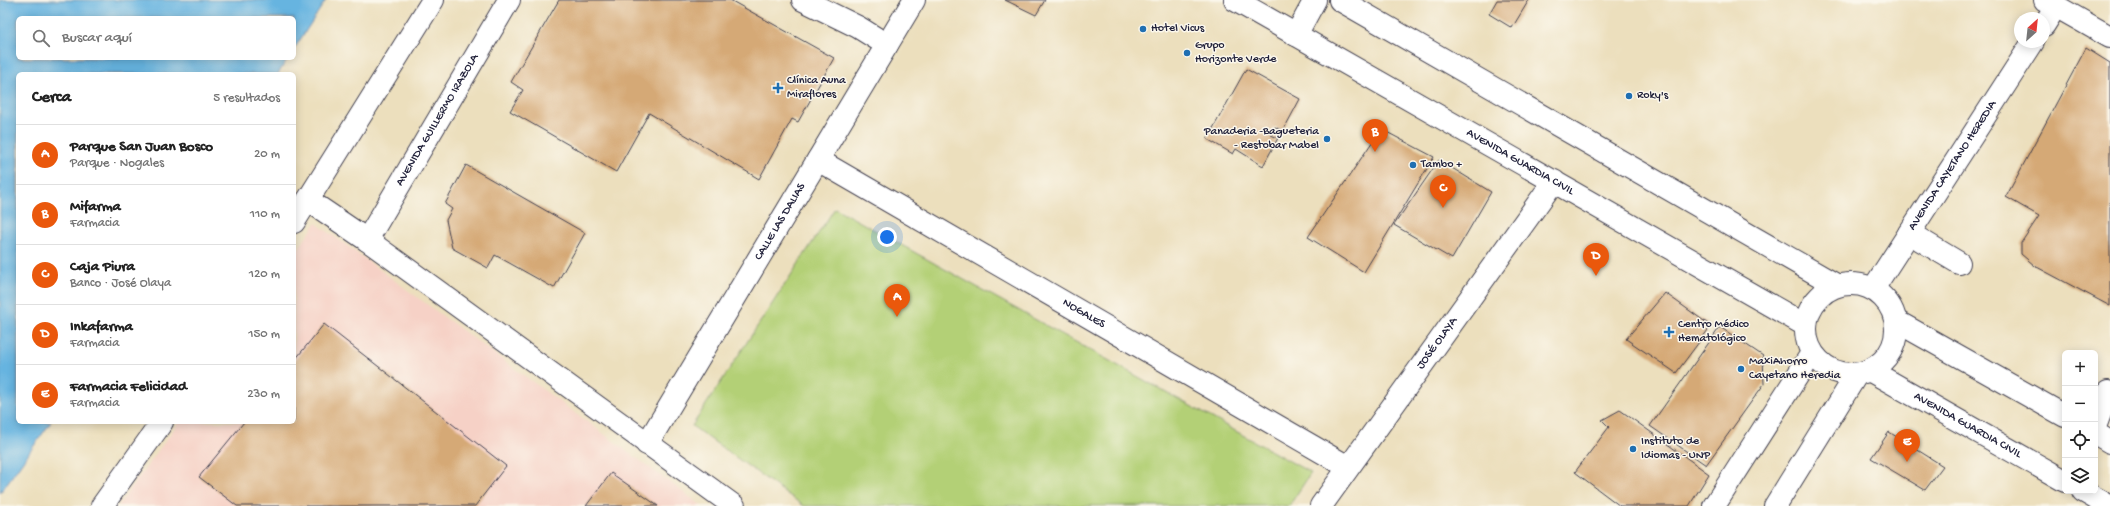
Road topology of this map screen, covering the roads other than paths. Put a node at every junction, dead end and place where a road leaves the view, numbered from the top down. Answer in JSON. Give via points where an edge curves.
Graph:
{"nodes":[{"id":1,"x":433,"y":0,"type":"edge"},
{"id":2,"x":509,"y":0,"type":"edge"},
{"id":3,"x":803,"y":0,"type":"edge"},
{"id":4,"x":914,"y":0,"type":"edge"},
{"id":5,"x":1235,"y":0,"type":"edge"},
{"id":6,"x":1315,"y":0,"type":"edge"},
{"id":7,"x":1340,"y":0,"type":"edge"},
{"id":8,"x":2050,"y":3,"type":"edge"},
{"id":9,"x":1296,"y":35,"type":"junction"},
{"id":10,"x":2110,"y":37,"type":"edge"},
{"id":11,"x":887,"y":45,"type":"junction"},
{"id":12,"x":2029,"y":48,"type":"edge"},
{"id":13,"x":818,"y":160,"type":"junction"},
{"id":14,"x":1554,"y":181,"type":"junction"},
{"id":15,"x":308,"y":200,"type":"junction"},
{"id":16,"x":296,"y":219,"type":"edge"},
{"id":17,"x":1909,"y":233,"type":"junction"},
{"id":18,"x":366,"y":240,"type":"junction"},
{"id":19,"x":1959,"y":263,"type":"dead end"},
{"id":20,"x":1836,"y":285,"type":"junction"},
{"id":21,"x":1873,"y":289,"type":"junction"},
{"id":22,"x":1896,"y":321,"type":"junction"},
{"id":23,"x":1805,"y":324,"type":"junction"},
{"id":24,"x":1812,"y":353,"type":"junction"},
{"id":25,"x":1863,"y":372,"type":"junction"},
{"id":26,"x":2108,"y":392,"type":"dead end"},
{"id":27,"x":2062,"y":414,"type":"edge"},
{"id":28,"x":2097,"y":422,"type":"edge"},
{"id":29,"x":161,"y":424,"type":"edge"},
{"id":30,"x":2098,"y":435,"type":"edge"},
{"id":31,"x":2110,"y":442,"type":"edge"},
{"id":32,"x":648,"y":444,"type":"junction"},
{"id":33,"x":1348,"y":467,"type":"junction"},
{"id":34,"x":2062,"y":479,"type":"edge"},
{"id":35,"x":2088,"y":494,"type":"edge"},
{"id":36,"x":102,"y":506,"type":"edge"},
{"id":37,"x":734,"y":506,"type":"edge"},
{"id":38,"x":1321,"y":506,"type":"edge"},
{"id":39,"x":1714,"y":506,"type":"edge"},
{"id":40,"x":1776,"y":506,"type":"edge"},
{"id":41,"x":2109,"y":506,"type":"edge"}],
"edges":[{"from":1,"to":15,"type":"street"},
{"from":2,"to":18,"type":"street","name":"AVENIDA GUILLERMO IRAZOLA"},
{"from":3,"to":11,"type":"street","via":[[858,27]]},
{"from":4,"to":11,"type":"street","name":"CALLE LAS DALIAS"},
{"from":5,"to":9,"type":"street","name":"AVENIDA GUARDIA CIVIL"},
{"from":6,"to":9,"type":"street"},
{"from":7,"to":20,"type":"street"},
{"from":8,"to":10,"type":"street"},
{"from":9,"to":14,"type":"street","name":"AVENIDA GUARDIA CIVIL"},
{"from":11,"to":13,"type":"street","name":"CALLE LAS DALIAS"},
{"from":12,"to":17,"type":"street","name":"AVENIDA CAYETANO HEREDIA"},
{"from":13,"to":32,"type":"street","name":"CALLE LAS DALIAS"},
{"from":13,"to":33,"type":"street","name":"NOGALES"},
{"from":14,"to":23,"type":"street","name":"AVENIDA GUARDIA CIVIL"},
{"from":14,"to":33,"type":"street","name":"JOSÉ OLAYA"},
{"from":15,"to":16,"type":"street"},
{"from":15,"to":18,"type":"street"},
{"from":17,"to":19,"type":"street"},
{"from":17,"to":21,"type":"street","name":"AVENIDA CAYETANO HEREDIA"},
{"from":18,"to":32,"type":"street"},
{"from":20,"to":21,"type":"street","via":[[1849,283]]},
{"from":20,"to":23,"type":"street","via":[[1824,291],[1815,300]]},
{"from":21,"to":22,"type":"street","via":[[1887,302]]},
{"from":22,"to":25,"type":"street","via":[[1896,333],[1888,355],[1879,364]]},
{"from":22,"to":27,"type":"street"},
{"from":23,"to":24,"type":"street","via":[[1806,339]]},
{"from":24,"to":25,"type":"street","via":[[1832,370],[1844,374]]},
{"from":24,"to":39,"type":"street"},
{"from":25,"to":34,"type":"street","name":"AVENIDA GUARDIA CIVIL"},
{"from":25,"to":40,"type":"street"},
{"from":26,"to":28,"type":"street"},
{"from":29,"to":36,"type":"street"},
{"from":30,"to":31,"type":"street"},
{"from":32,"to":37,"type":"street"},
{"from":33,"to":38,"type":"street","name":"JOSÉ OLAYA"},
{"from":35,"to":41,"type":"street"}]}
